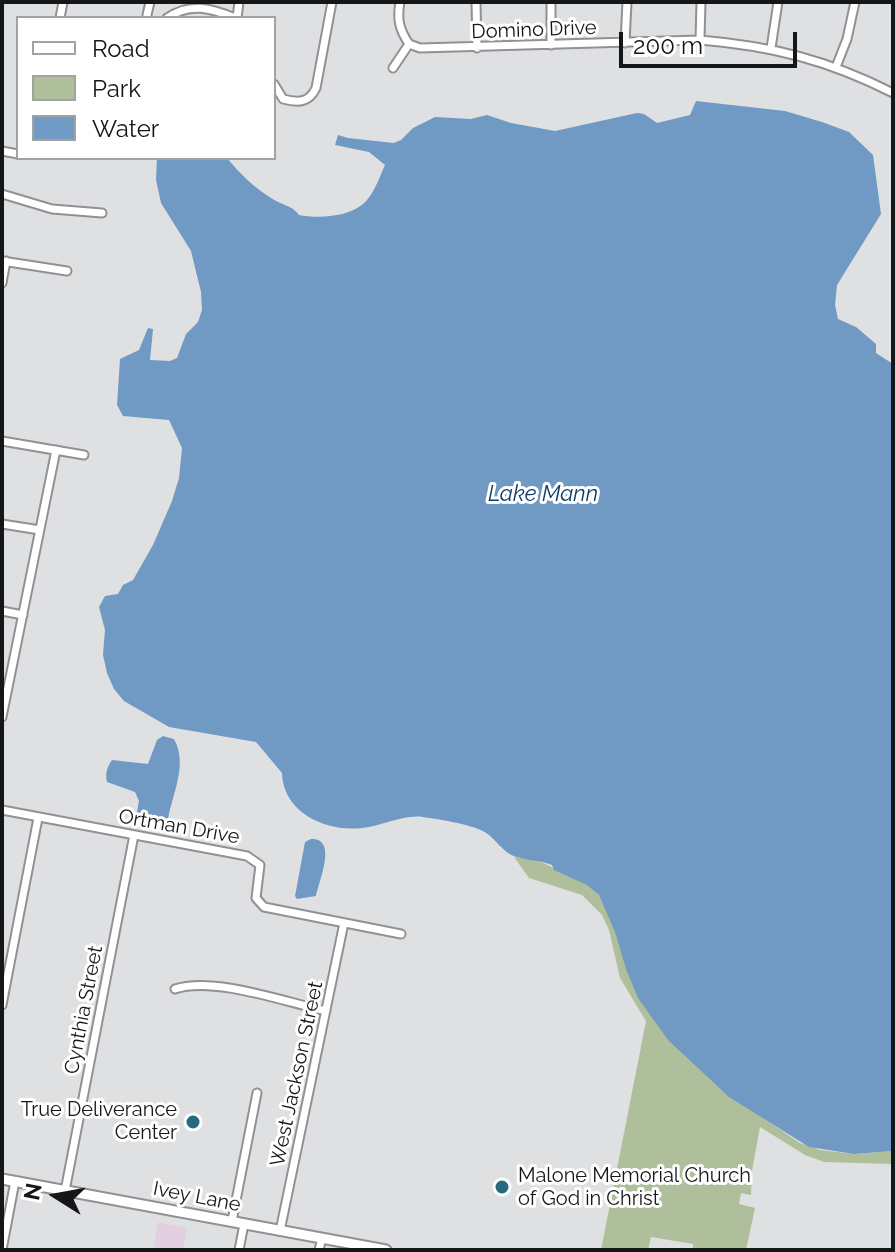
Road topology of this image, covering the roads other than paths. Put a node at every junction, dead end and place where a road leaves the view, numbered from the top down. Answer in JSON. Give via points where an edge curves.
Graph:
{"nodes":[{"id":1,"x":150,"y":2,"type":"edge"},
{"id":2,"x":332,"y":2,"type":"edge"},
{"id":3,"x":400,"y":2,"type":"edge"},
{"id":4,"x":476,"y":2,"type":"edge"},
{"id":5,"x":551,"y":2,"type":"edge"},
{"id":6,"x":627,"y":2,"type":"edge"},
{"id":7,"x":701,"y":2,"type":"edge"},
{"id":8,"x":778,"y":2,"type":"edge"},
{"id":9,"x":855,"y":2,"type":"edge"},
{"id":10,"x":147,"y":15,"type":"dead end"},
{"id":11,"x":172,"y":16,"type":"edge"},
{"id":12,"x":231,"y":16,"type":"edge"},
{"id":13,"x":700,"y":40,"type":"junction"},
{"id":14,"x":625,"y":43,"type":"junction"},
{"id":15,"x":409,"y":44,"type":"junction"},
{"id":16,"x":551,"y":45,"type":"junction"},
{"id":17,"x":477,"y":48,"type":"junction"},
{"id":18,"x":771,"y":48,"type":"junction"},
{"id":19,"x":836,"y":67,"type":"junction"},
{"id":20,"x":393,"y":68,"type":"dead end"},
{"id":21,"x":276,"y":87,"type":"edge"},
{"id":22,"x":893,"y":93,"type":"edge"},
{"id":23,"x":2,"y":194,"type":"edge"},
{"id":24,"x":102,"y":213,"type":"dead end"},
{"id":25,"x":4,"y":261,"type":"edge"},
{"id":26,"x":67,"y":271,"type":"dead end"},
{"id":27,"x":2,"y":283,"type":"edge"},
{"id":28,"x":2,"y":441,"type":"edge"},
{"id":29,"x":56,"y":450,"type":"junction"},
{"id":30,"x":84,"y":455,"type":"dead end"},
{"id":31,"x":2,"y":524,"type":"edge"},
{"id":32,"x":40,"y":530,"type":"junction"},
{"id":33,"x":2,"y":611,"type":"edge"},
{"id":34,"x":23,"y":615,"type":"junction"},
{"id":35,"x":4,"y":696,"type":"edge"},
{"id":36,"x":2,"y":717,"type":"edge"},
{"id":37,"x":2,"y":810,"type":"edge"},
{"id":38,"x":38,"y":818,"type":"junction"},
{"id":39,"x":134,"y":835,"type":"junction"},
{"id":40,"x":344,"y":923,"type":"junction"},
{"id":41,"x":401,"y":934,"type":"dead end"},
{"id":42,"x":175,"y":989,"type":"dead end"},
{"id":43,"x":2,"y":1005,"type":"edge"},
{"id":44,"x":326,"y":1011,"type":"junction"},
{"id":45,"x":257,"y":1093,"type":"dead end"},
{"id":46,"x":2,"y":1179,"type":"edge"},
{"id":47,"x":15,"y":1181,"type":"junction"},
{"id":48,"x":65,"y":1191,"type":"junction"},
{"id":49,"x":232,"y":1221,"type":"junction"},
{"id":50,"x":244,"y":1224,"type":"junction"},
{"id":51,"x":280,"y":1231,"type":"junction"},
{"id":52,"x":322,"y":1238,"type":"junction"},
{"id":53,"x":2,"y":1250,"type":"edge"},
{"id":54,"x":239,"y":1250,"type":"edge"},
{"id":55,"x":319,"y":1250,"type":"edge"},
{"id":56,"x":386,"y":1250,"type":"edge"}],
"edges":[{"from":1,"to":10,"type":"street"},
{"from":2,"to":21,"type":"street","via":[[316,88],[306,100],[294,102],[283,99]]},
{"from":3,"to":15,"type":"street","via":[[400,30]]},
{"from":4,"to":17,"type":"street"},
{"from":5,"to":16,"type":"street"},
{"from":6,"to":14,"type":"street"},
{"from":7,"to":13,"type":"street"},
{"from":8,"to":18,"type":"street"},
{"from":9,"to":19,"type":"street"},
{"from":11,"to":12,"type":"street","via":[[191,8]]},
{"from":13,"to":14,"type":"street","name":"Domino Drive"},
{"from":13,"to":18,"type":"street","name":"Domino Drive"},
{"from":14,"to":16,"type":"street","name":"Domino Drive"},
{"from":15,"to":17,"type":"street","name":"Domino Drive"},
{"from":15,"to":20,"type":"street"},
{"from":16,"to":17,"type":"street","name":"Domino Drive"},
{"from":18,"to":19,"type":"street","name":"Domino Drive"},
{"from":19,"to":22,"type":"street","name":"Domino Drive"},
{"from":23,"to":24,"type":"street","via":[[52,209]]},
{"from":25,"to":26,"type":"street"},
{"from":25,"to":27,"type":"street"},
{"from":28,"to":29,"type":"street"},
{"from":29,"to":30,"type":"street"},
{"from":29,"to":32,"type":"street"},
{"from":31,"to":32,"type":"street"},
{"from":32,"to":34,"type":"street"},
{"from":33,"to":34,"type":"street"},
{"from":34,"to":35,"type":"street"},
{"from":35,"to":36,"type":"street"},
{"from":37,"to":38,"type":"street","name":"Ortman Drive"},
{"from":38,"to":39,"type":"street","name":"Ortman Drive"},
{"from":38,"to":43,"type":"street"},
{"from":39,"to":40,"type":"street","name":"Ortman Drive","via":[[253,858],[260,865],[259,904]]},
{"from":39,"to":48,"type":"street","name":"Cynthia Street"},
{"from":40,"to":41,"type":"street","name":"Ortman Drive"},
{"from":40,"to":44,"type":"street","name":"West Jackson Street"},
{"from":42,"to":44,"type":"street","via":[[211,985]]},
{"from":44,"to":51,"type":"street","name":"West Jackson Street"},
{"from":45,"to":49,"type":"street"},
{"from":46,"to":47,"type":"street","name":"Ivey Lane"},
{"from":47,"to":48,"type":"street","name":"Ivey Lane"},
{"from":47,"to":53,"type":"street"},
{"from":48,"to":49,"type":"street","name":"Ivey Lane"},
{"from":49,"to":50,"type":"street","name":"Ivey Lane"},
{"from":50,"to":51,"type":"street","name":"Ivey Lane"},
{"from":50,"to":54,"type":"street"},
{"from":51,"to":52,"type":"street","name":"Ivey Lane"},
{"from":52,"to":55,"type":"street"},
{"from":52,"to":56,"type":"street","name":"Ivey Lane"}]}
